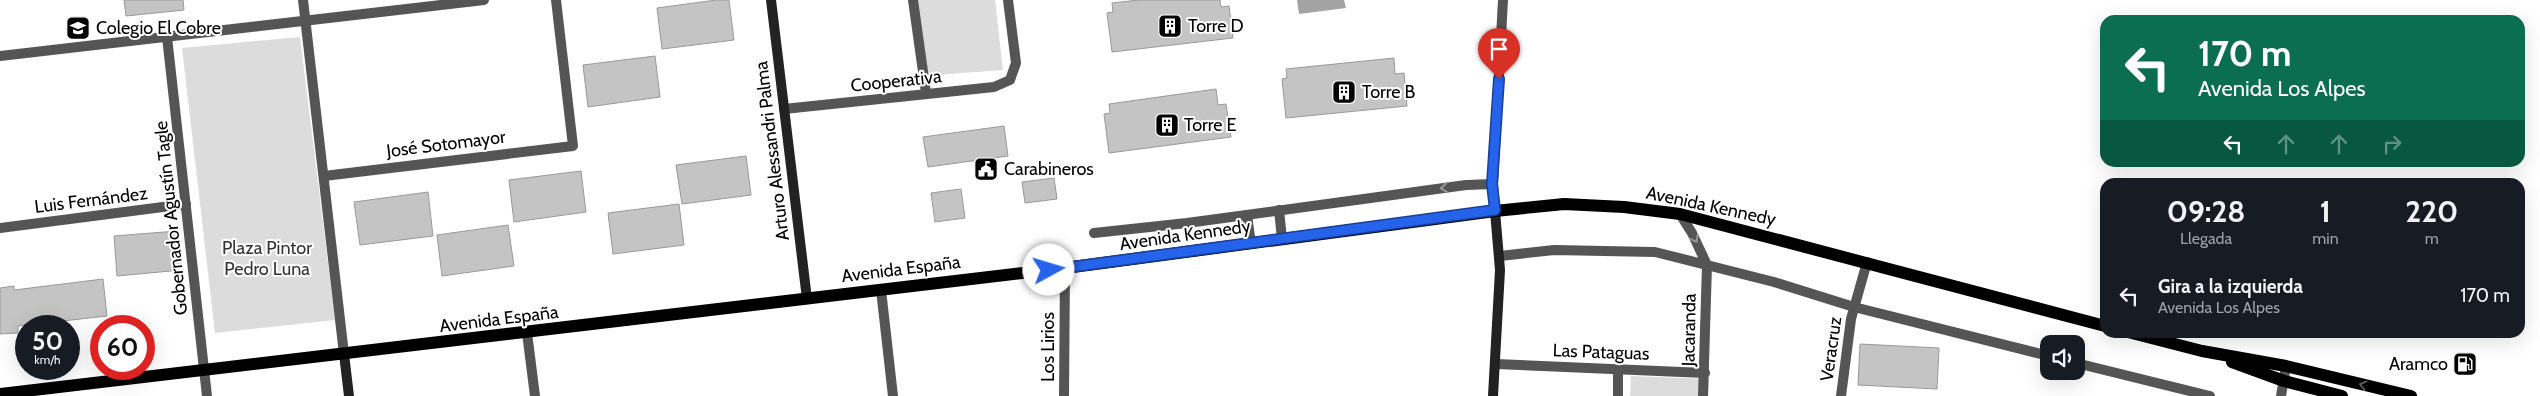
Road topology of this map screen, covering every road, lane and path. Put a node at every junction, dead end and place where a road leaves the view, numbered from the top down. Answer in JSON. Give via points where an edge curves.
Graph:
{"nodes":[{"id":1,"x":303,"y":0,"type":"edge"},
{"id":2,"x":484,"y":0,"type":"edge"},
{"id":3,"x":556,"y":0,"type":"edge"},
{"id":4,"x":771,"y":0,"type":"edge"},
{"id":5,"x":913,"y":0,"type":"edge"},
{"id":6,"x":1008,"y":0,"type":"edge"},
{"id":7,"x":1504,"y":0,"type":"edge"},
{"id":8,"x":306,"y":20,"type":"junction"},
{"id":9,"x":167,"y":37,"type":"junction"},
{"id":10,"x":0,"y":56,"type":"edge"},
{"id":11,"x":926,"y":94,"type":"junction"},
{"id":12,"x":784,"y":109,"type":"junction"},
{"id":13,"x":324,"y":176,"type":"junction"},
{"id":14,"x":1492,"y":184,"type":"junction"},
{"id":15,"x":186,"y":204,"type":"junction"},
{"id":16,"x":1279,"y":210,"type":"junction"},
{"id":17,"x":1495,"y":210,"type":"junction"},
{"id":18,"x":1680,"y":214,"type":"junction"},
{"id":19,"x":1247,"y":215,"type":"junction"},
{"id":20,"x":0,"y":228,"type":"edge"},
{"id":21,"x":1094,"y":232,"type":"dead end"},
{"id":22,"x":1282,"y":239,"type":"junction"},
{"id":23,"x":1251,"y":244,"type":"junction"},
{"id":24,"x":1500,"y":256,"type":"junction"},
{"id":25,"x":1867,"y":262,"type":"junction"},
{"id":26,"x":1707,"y":264,"type":"junction"},
{"id":27,"x":1065,"y":268,"type":"junction"},
{"id":28,"x":1002,"y":275,"type":"joint"},
{"id":29,"x":881,"y":290,"type":"junction"},
{"id":30,"x":807,"y":299,"type":"junction"},
{"id":31,"x":1854,"y":307,"type":"junction"},
{"id":32,"x":2100,"y":325,"type":"edge"},
{"id":33,"x":527,"y":333,"type":"junction"},
{"id":34,"x":2151,"y":338,"type":"edge"},
{"id":35,"x":2202,"y":351,"type":"junction"},
{"id":36,"x":344,"y":354,"type":"junction"},
{"id":37,"x":2040,"y":354,"type":"edge"},
{"id":38,"x":1496,"y":364,"type":"junction"},
{"id":39,"x":2085,"y":365,"type":"edge"},
{"id":40,"x":2286,"y":366,"type":"junction"},
{"id":41,"x":1618,"y":369,"type":"junction"},
{"id":42,"x":204,"y":371,"type":"junction"},
{"id":43,"x":1705,"y":373,"type":"junction"},
{"id":44,"x":2284,"y":381,"type":"junction"},
{"id":45,"x":0,"y":394,"type":"edge"},
{"id":46,"x":207,"y":396,"type":"edge"},
{"id":47,"x":350,"y":396,"type":"edge"},
{"id":48,"x":535,"y":396,"type":"edge"},
{"id":49,"x":893,"y":396,"type":"edge"},
{"id":50,"x":1064,"y":396,"type":"edge"},
{"id":51,"x":1493,"y":396,"type":"edge"},
{"id":52,"x":1618,"y":396,"type":"edge"},
{"id":53,"x":1703,"y":396,"type":"edge"},
{"id":54,"x":1841,"y":396,"type":"edge"},
{"id":55,"x":2210,"y":396,"type":"edge"},
{"id":56,"x":2281,"y":396,"type":"edge"},
{"id":57,"x":2342,"y":396,"type":"edge"},
{"id":58,"x":2411,"y":396,"type":"edge"}],
"edges":[{"from":1,"to":8,"type":"street"},
{"from":2,"to":8,"type":"street"},
{"from":3,"to":13,"type":"street","name":"José Sotomayor","via":[[573,146]]},
{"from":4,"to":12,"type":"street","name":"Arturo Alessandri Palma"},
{"from":5,"to":11,"type":"street"},
{"from":6,"to":11,"type":"street","name":"Cooperativa","via":[[1016,63],[1010,80],[994,87]]},
{"from":7,"to":14,"type":"street"},
{"from":8,"to":9,"type":"street"},
{"from":8,"to":13,"type":"street"},
{"from":9,"to":10,"type":"street"},
{"from":9,"to":15,"type":"street","name":"Gobernador Agustín Tagle"},
{"from":11,"to":12,"type":"street","name":"Cooperativa"},
{"from":12,"to":30,"type":"street","name":"Arturo Alessandri Palma"},
{"from":13,"to":36,"type":"street"},
{"from":14,"to":16,"type":"street","name":"Avenida Kennedy","one_way":true},
{"from":14,"to":17,"type":"street"},
{"from":15,"to":20,"type":"street","name":"Luis Fernández"},
{"from":15,"to":42,"type":"street","name":"Gobernador Agustín Tagle"},
{"from":16,"to":19,"type":"street","name":"Avenida Kennedy"},
{"from":16,"to":22,"type":"street"},
{"from":17,"to":18,"type":"main road","name":"Avenida Kennedy","via":[[1564,204],[1624,206]]},
{"from":17,"to":22,"type":"main road","name":"Avenida Kennedy"},
{"from":17,"to":24,"type":"street"},
{"from":18,"to":25,"type":"main road","name":"Avenida Kennedy"},
{"from":18,"to":26,"type":"street","one_way":true},
{"from":19,"to":21,"type":"street","name":"Avenida Kennedy"},
{"from":19,"to":23,"type":"street"},
{"from":22,"to":23,"type":"main road","name":"Avenida Kennedy"},
{"from":23,"to":27,"type":"main road","name":"Avenida Kennedy"},
{"from":24,"to":26,"type":"street","via":[[1554,250],[1631,250]]},
{"from":24,"to":38,"type":"street"},
{"from":25,"to":31,"type":"street","name":"Veracruz"},
{"from":25,"to":32,"type":"main road","name":"Avenida Kennedy"},
{"from":26,"to":31,"type":"street"},
{"from":26,"to":43,"type":"street","name":"Jacaranda"},
{"from":27,"to":28,"type":"main road","name":"Avenida Kennedy"},
{"from":27,"to":50,"type":"street","name":"Los Lirios"},
{"from":28,"to":29,"type":"main road","name":"Avenida España"},
{"from":29,"to":30,"type":"main road","name":"Avenida España"},
{"from":29,"to":49,"type":"street"},
{"from":30,"to":33,"type":"main road","name":"Avenida España"},
{"from":31,"to":37,"type":"street"},
{"from":31,"to":54,"type":"street","name":"Veracruz"},
{"from":33,"to":36,"type":"main road","name":"Avenida España"},
{"from":33,"to":48,"type":"street"},
{"from":34,"to":35,"type":"main road"},
{"from":35,"to":40,"type":"main road"},
{"from":35,"to":44,"type":"main road"},
{"from":36,"to":42,"type":"main road","name":"Avenida España"},
{"from":36,"to":47,"type":"street"},
{"from":38,"to":41,"type":"street","name":"Las Pataguas"},
{"from":38,"to":51,"type":"street"},
{"from":39,"to":55,"type":"street"},
{"from":40,"to":44,"type":"street"},
{"from":58,"to":40,"type":"main road","one_way":true},
{"from":41,"to":43,"type":"street","name":"Las Pataguas"},
{"from":41,"to":52,"type":"street"},
{"from":42,"to":45,"type":"main road","name":"Avenida España"},
{"from":42,"to":46,"type":"street","name":"Gobernador Agustín Tagle"},
{"from":43,"to":53,"type":"street","name":"Jacaranda"},
{"from":44,"to":56,"type":"street"},
{"from":44,"to":57,"type":"main road"}]}
